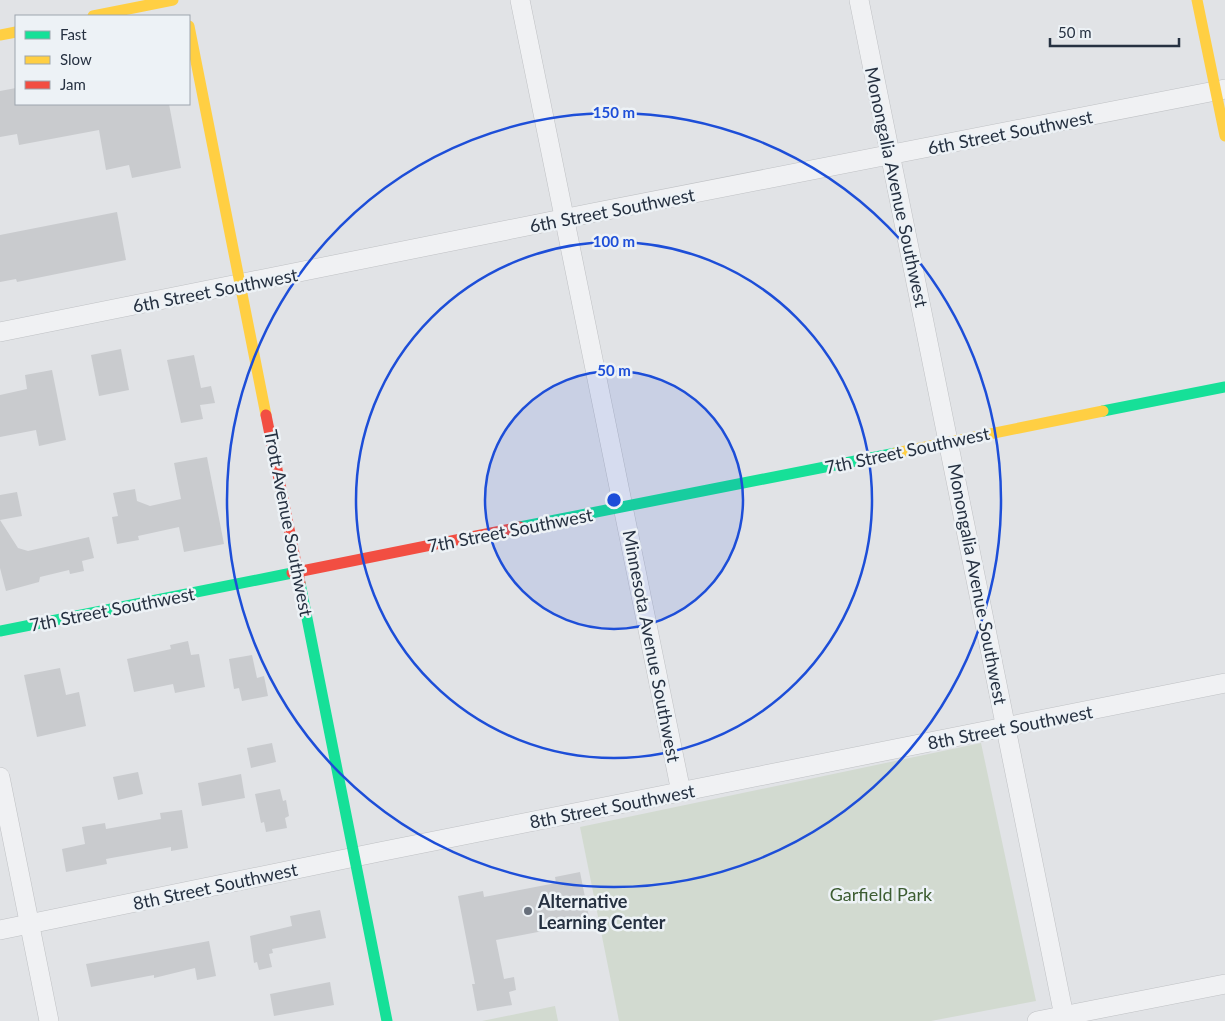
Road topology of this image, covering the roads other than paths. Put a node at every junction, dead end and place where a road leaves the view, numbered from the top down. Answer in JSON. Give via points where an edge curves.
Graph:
{"nodes":[{"id":1,"x":173,"y":0,"type":"edge"},
{"id":2,"x":520,"y":0,"type":"edge"},
{"id":3,"x":859,"y":0,"type":"edge"},
{"id":4,"x":1197,"y":0,"type":"edge"},
{"id":5,"x":98,"y":15,"type":"edge"},
{"id":6,"x":190,"y":31,"type":"edge"},
{"id":7,"x":15,"y":32,"type":"edge"},
{"id":8,"x":0,"y":35,"type":"edge"},
{"id":9,"x":1220,"y":90,"type":"edge"},
{"id":10,"x":1225,"y":136,"type":"edge"},
{"id":11,"x":891,"y":155,"type":"junction"},
{"id":12,"x":564,"y":219,"type":"junction"},
{"id":13,"x":240,"y":285,"type":"junction"},
{"id":14,"x":0,"y":332,"type":"edge"},
{"id":15,"x":1225,"y":387,"type":"edge"},
{"id":16,"x":949,"y":441,"type":"junction"},
{"id":17,"x":625,"y":508,"type":"junction"},
{"id":18,"x":299,"y":571,"type":"junction"},
{"id":19,"x":0,"y":631,"type":"edge"},
{"id":20,"x":1225,"y":683,"type":"edge"},
{"id":21,"x":1007,"y":728,"type":"junction"},
{"id":22,"x":0,"y":777,"type":"edge"},
{"id":23,"x":681,"y":792,"type":"junction"},
{"id":24,"x":355,"y":857,"type":"junction"},
{"id":25,"x":30,"y":924,"type":"junction"},
{"id":26,"x":0,"y":930,"type":"edge"},
{"id":27,"x":1225,"y":984,"type":"edge"},
{"id":28,"x":1064,"y":1018,"type":"edge"},
{"id":29,"x":50,"y":1021,"type":"edge"},
{"id":30,"x":387,"y":1021,"type":"edge"},
{"id":31,"x":1037,"y":1021,"type":"edge"}],
"edges":[{"from":1,"to":5,"type":"street"},
{"from":2,"to":12,"type":"street","name":"Minnesota Avenue Southwest"},
{"from":3,"to":11,"type":"street","name":"Monongalia Avenue Southwest"},
{"from":4,"to":9,"type":"street"},
{"from":6,"to":13,"type":"street","name":"Trott Avenue Southwest"},
{"from":7,"to":8,"type":"street"},
{"from":9,"to":10,"type":"street"},
{"from":9,"to":11,"type":"street","name":"6th Street Southwest"},
{"from":11,"to":12,"type":"street","name":"6th Street Southwest"},
{"from":11,"to":16,"type":"street","name":"Monongalia Avenue Southwest"},
{"from":12,"to":13,"type":"street","name":"6th Street Southwest"},
{"from":12,"to":17,"type":"street","name":"Minnesota Avenue Southwest"},
{"from":13,"to":14,"type":"street","name":"6th Street Southwest"},
{"from":13,"to":18,"type":"street","name":"Trott Avenue Southwest"},
{"from":15,"to":16,"type":"street","name":"7th Street Southwest"},
{"from":16,"to":17,"type":"street","name":"7th Street Southwest"},
{"from":16,"to":21,"type":"street","name":"Monongalia Avenue Southwest"},
{"from":17,"to":18,"type":"street","name":"7th Street Southwest"},
{"from":17,"to":23,"type":"street","name":"Minnesota Avenue Southwest"},
{"from":18,"to":19,"type":"street","name":"7th Street Southwest"},
{"from":18,"to":24,"type":"street","name":"Trott Avenue Southwest"},
{"from":20,"to":21,"type":"street","name":"8th Street Southwest"},
{"from":21,"to":23,"type":"street","name":"8th Street Southwest"},
{"from":21,"to":28,"type":"street","name":"Monongalia Avenue Southwest"},
{"from":22,"to":25,"type":"street"},
{"from":23,"to":24,"type":"street","name":"8th Street Southwest"},
{"from":24,"to":25,"type":"street","name":"8th Street Southwest"},
{"from":24,"to":30,"type":"street","name":"Trott Avenue Southwest"},
{"from":25,"to":26,"type":"street","name":"8th Street Southwest"},
{"from":25,"to":29,"type":"street"},
{"from":27,"to":28,"type":"street"},
{"from":28,"to":31,"type":"street"}]}
